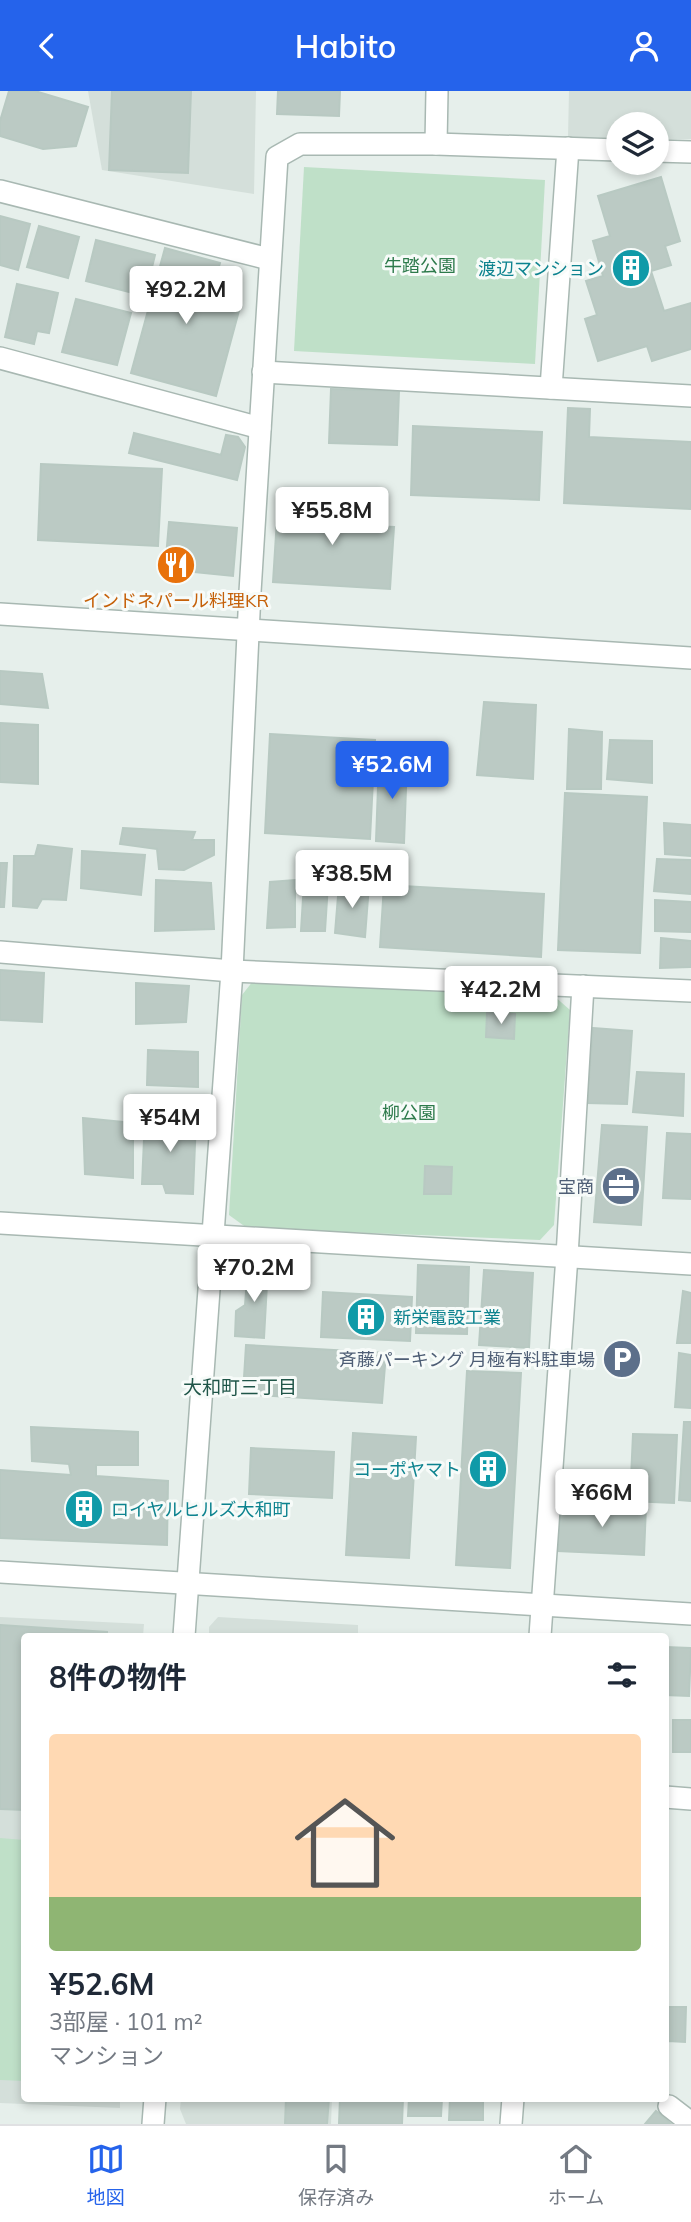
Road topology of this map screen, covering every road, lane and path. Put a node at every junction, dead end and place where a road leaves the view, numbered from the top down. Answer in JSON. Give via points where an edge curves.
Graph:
{"nodes":[{"id":1,"x":438,"y":91,"type":"edge"},
{"id":2,"x":436,"y":144,"type":"junction"},
{"id":3,"x":568,"y":148,"type":"junction"},
{"id":4,"x":606,"y":150,"type":"edge"},
{"id":5,"x":669,"y":151,"type":"edge"},
{"id":6,"x":691,"y":152,"type":"edge"},
{"id":7,"x":0,"y":191,"type":"edge"},
{"id":8,"x":270,"y":259,"type":"junction"},
{"id":9,"x":0,"y":358,"type":"edge"},
{"id":10,"x":263,"y":372,"type":"junction"},
{"id":11,"x":551,"y":388,"type":"junction"},
{"id":12,"x":691,"y":396,"type":"edge"},
{"id":13,"x":260,"y":428,"type":"junction"},
{"id":14,"x":0,"y":614,"type":"edge"},
{"id":15,"x":248,"y":629,"type":"junction"},
{"id":16,"x":691,"y":658,"type":"edge"},
{"id":17,"x":0,"y":952,"type":"edge"},
{"id":18,"x":232,"y":971,"type":"junction"},
{"id":19,"x":583,"y":985,"type":"junction"},
{"id":20,"x":691,"y":991,"type":"edge"},
{"id":21,"x":0,"y":1223,"type":"edge"},
{"id":22,"x":214,"y":1236,"type":"junction"},
{"id":23,"x":567,"y":1256,"type":"junction"},
{"id":24,"x":691,"y":1264,"type":"edge"},
{"id":25,"x":0,"y":1572,"type":"edge"},
{"id":26,"x":187,"y":1584,"type":"junction"},
{"id":27,"x":542,"y":1603,"type":"junction"},
{"id":28,"x":691,"y":1614,"type":"edge"},
{"id":29,"x":184,"y":1633,"type":"edge"},
{"id":30,"x":540,"y":1633,"type":"edge"},
{"id":31,"x":669,"y":1797,"type":"edge"},
{"id":32,"x":691,"y":1799,"type":"edge"},
{"id":33,"x":155,"y":2102,"type":"edge"},
{"id":34,"x":513,"y":2102,"type":"edge"},
{"id":35,"x":669,"y":2106,"type":"dead end"},
{"id":36,"x":691,"y":2123,"type":"edge"},
{"id":37,"x":153,"y":2124,"type":"edge"},
{"id":38,"x":511,"y":2124,"type":"edge"}],
"edges":[{"from":1,"to":2,"type":"street"},
{"from":2,"to":3,"type":"street"},
{"from":2,"to":8,"type":"street","via":[[300,144],[277,157]]},
{"from":3,"to":4,"type":"street"},
{"from":3,"to":11,"type":"street"},
{"from":5,"to":6,"type":"street"},
{"from":7,"to":8,"type":"street"},
{"from":8,"to":10,"type":"street"},
{"from":9,"to":13,"type":"street"},
{"from":10,"to":11,"type":"street"},
{"from":10,"to":13,"type":"street"},
{"from":11,"to":12,"type":"street"},
{"from":13,"to":15,"type":"street"},
{"from":14,"to":15,"type":"street"},
{"from":15,"to":16,"type":"street"},
{"from":15,"to":18,"type":"street"},
{"from":17,"to":18,"type":"street"},
{"from":18,"to":19,"type":"street"},
{"from":18,"to":22,"type":"street"},
{"from":19,"to":20,"type":"street"},
{"from":19,"to":23,"type":"street"},
{"from":21,"to":22,"type":"street"},
{"from":22,"to":23,"type":"street"},
{"from":22,"to":26,"type":"street"},
{"from":23,"to":24,"type":"street"},
{"from":23,"to":27,"type":"street"},
{"from":25,"to":26,"type":"street"},
{"from":26,"to":27,"type":"street"},
{"from":26,"to":29,"type":"street"},
{"from":27,"to":28,"type":"street"},
{"from":27,"to":30,"type":"street"},
{"from":31,"to":32,"type":"street"},
{"from":33,"to":37,"type":"street"},
{"from":34,"to":38,"type":"street"},
{"from":35,"to":36,"type":"street"}]}
